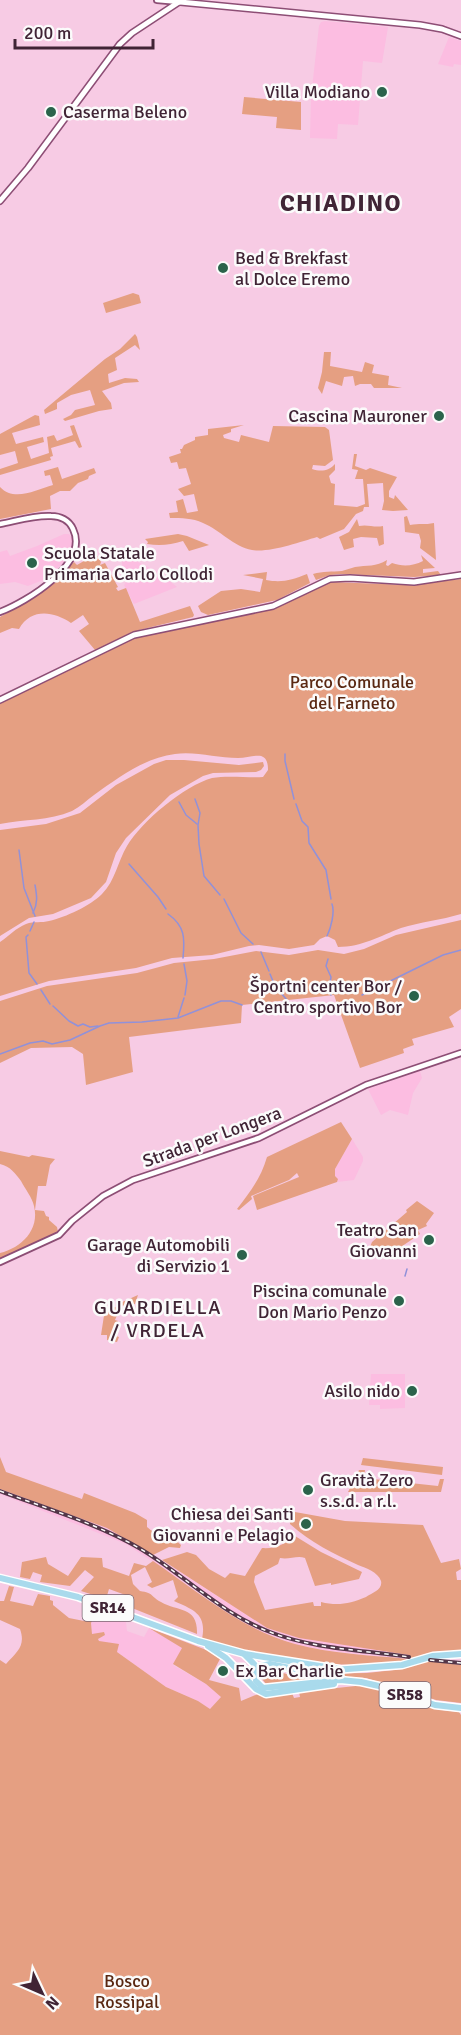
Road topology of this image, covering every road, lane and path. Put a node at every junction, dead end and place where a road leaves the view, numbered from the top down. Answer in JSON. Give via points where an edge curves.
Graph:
{"nodes":[{"id":1,"x":157,"y":0,"type":"edge"},
{"id":2,"x":181,"y":1,"type":"edge"},
{"id":3,"x":201,"y":2,"type":"edge"},
{"id":4,"x":461,"y":36,"type":"edge"},
{"id":5,"x":0,"y":201,"type":"edge"},
{"id":6,"x":0,"y":524,"type":"edge"},
{"id":7,"x":461,"y":575,"type":"edge"},
{"id":8,"x":0,"y":612,"type":"edge"},
{"id":9,"x":0,"y":700,"type":"edge"},
{"id":10,"x":461,"y":1053,"type":"edge"},
{"id":11,"x":0,"y":1262,"type":"edge"},
{"id":12,"x":0,"y":1578,"type":"edge"},
{"id":13,"x":202,"y":1643,"type":"junction"},
{"id":14,"x":245,"y":1654,"type":"junction"},
{"id":15,"x":461,"y":1654,"type":"edge"},
{"id":16,"x":271,"y":1659,"type":"junction"},
{"id":17,"x":285,"y":1668,"type":"junction"},
{"id":18,"x":238,"y":1669,"type":"junction"},
{"id":19,"x":256,"y":1669,"type":"junction"},
{"id":20,"x":339,"y":1669,"type":"junction"},
{"id":21,"x":256,"y":1685,"type":"junction"},
{"id":22,"x":461,"y":1708,"type":"edge"}],
"edges":[{"from":1,"to":2,"type":"street"},
{"from":2,"to":3,"type":"main road"},
{"from":2,"to":5,"type":"main road","via":[[120,44]]},
{"from":3,"to":4,"type":"main road","via":[[420,25]]},
{"from":6,"to":8,"type":"street","via":[[56,516],[70,524],[76,543],[75,552],[61,571],[35,593]]},
{"from":7,"to":9,"type":"main road","via":[[414,582],[330,579],[273,606],[134,635]]},
{"from":10,"to":11,"type":"street","name":"Strada per Longera","via":[[366,1085],[259,1138],[133,1180],[103,1196],[59,1235]]},
{"from":12,"to":13,"type":"main road","number":"SR14","via":[[78,1597]]},
{"from":13,"to":14,"type":"main road","number":"SR14"},
{"from":13,"to":18,"type":"main road","number":"SR14"},
{"from":14,"to":16,"type":"main road"},
{"from":14,"to":19,"type":"main road"},
{"from":15,"to":20,"type":"main road","via":[[433,1656],[402,1665]]},
{"from":16,"to":19,"type":"main road","via":[[262,1661]]},
{"from":16,"to":20,"type":"main road"},
{"from":17,"to":19,"type":"main road","via":[[266,1664]]},
{"from":17,"to":20,"type":"main road"},
{"from":17,"to":21,"type":"main road","via":[[264,1669]]},
{"from":18,"to":19,"type":"main road"},
{"from":18,"to":21,"type":"main road"},
{"from":19,"to":21,"type":"main road"},
{"from":21,"to":22,"type":"main road","number":"SR58","via":[[267,1689],[327,1681],[376,1684],[435,1705]]}]}
